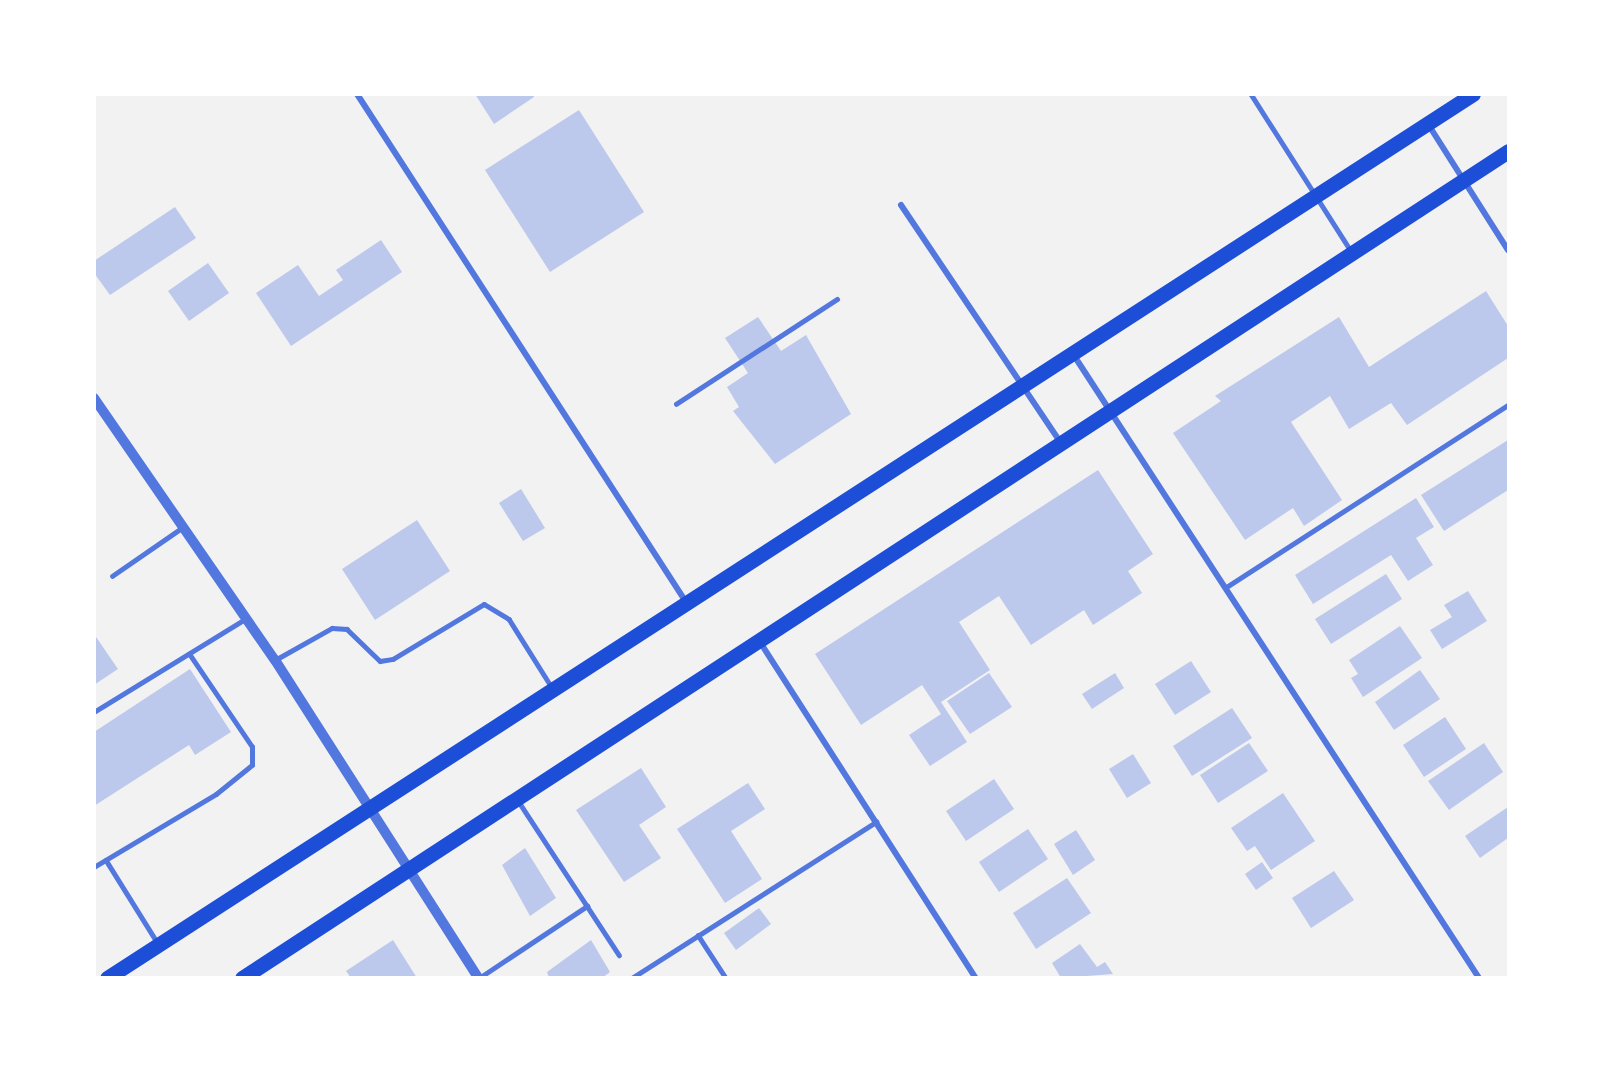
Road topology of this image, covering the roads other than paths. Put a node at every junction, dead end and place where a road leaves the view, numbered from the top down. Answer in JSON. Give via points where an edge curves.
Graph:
{"nodes":[{"id":1,"x":357,"y":94,"type":"edge"},
{"id":2,"x":1251,"y":94,"type":"edge"},
{"id":3,"x":1473,"y":94,"type":"edge"},
{"id":4,"x":1428,"y":124,"type":"junction"},
{"id":5,"x":1509,"y":151,"type":"edge"},
{"id":6,"x":1464,"y":181,"type":"junction"},
{"id":7,"x":1315,"y":195,"type":"junction"},
{"id":8,"x":901,"y":205,"type":"dead end"},
{"id":9,"x":1509,"y":250,"type":"edge"},
{"id":10,"x":1353,"y":255,"type":"junction"},
{"id":11,"x":837,"y":299,"type":"dead end"},
{"id":12,"x":1072,"y":353,"type":"junction"},
{"id":13,"x":1024,"y":385,"type":"junction"},
{"id":14,"x":94,"y":398,"type":"edge"},
{"id":15,"x":676,"y":404,"type":"dead end"},
{"id":16,"x":1509,"y":405,"type":"edge"},
{"id":17,"x":1111,"y":412,"type":"junction"},
{"id":18,"x":1062,"y":445,"type":"junction"},
{"id":19,"x":183,"y":527,"type":"junction"},
{"id":20,"x":112,"y":576,"type":"dead end"},
{"id":21,"x":1225,"y":588,"type":"junction"},
{"id":22,"x":687,"y":604,"type":"junction"},
{"id":23,"x":247,"y":618,"type":"junction"},
{"id":24,"x":759,"y":642,"type":"junction"},
{"id":25,"x":189,"y":654,"type":"junction"},
{"id":26,"x":275,"y":660,"type":"junction"},
{"id":27,"x":554,"y":689,"type":"junction"},
{"id":28,"x":94,"y":712,"type":"edge"},
{"id":29,"x":517,"y":800,"type":"junction"},
{"id":30,"x":371,"y":807,"type":"junction"},
{"id":31,"x":876,"y":822,"type":"junction"},
{"id":32,"x":106,"y":860,"type":"junction"},
{"id":33,"x":94,"y":867,"type":"edge"},
{"id":34,"x":410,"y":869,"type":"junction"},
{"id":35,"x":587,"y":906,"type":"junction"},
{"id":36,"x":698,"y":935,"type":"junction"},
{"id":37,"x":159,"y":944,"type":"junction"},
{"id":38,"x":619,"y":955,"type":"dead end"},
{"id":39,"x":107,"y":978,"type":"edge"},
{"id":40,"x":242,"y":978,"type":"edge"},
{"id":41,"x":478,"y":978,"type":"edge"},
{"id":42,"x":632,"y":978,"type":"edge"},
{"id":43,"x":726,"y":978,"type":"edge"},
{"id":44,"x":976,"y":978,"type":"edge"},
{"id":45,"x":1479,"y":978,"type":"edge"}],
"edges":[{"from":1,"to":22,"type":"street"},
{"from":2,"to":7,"type":"lane"},
{"from":3,"to":4,"type":"main road"},
{"from":4,"to":6,"type":"street"},
{"from":4,"to":7,"type":"main road"},
{"from":5,"to":6,"type":"main road"},
{"from":6,"to":9,"type":"street"},
{"from":6,"to":10,"type":"main road"},
{"from":7,"to":10,"type":"lane"},
{"from":7,"to":12,"type":"main road"},
{"from":8,"to":13,"type":"street"},
{"from":10,"to":17,"type":"main road"},
{"from":11,"to":15,"type":"lane"},
{"from":12,"to":13,"type":"main road"},
{"from":12,"to":17,"type":"street"},
{"from":13,"to":18,"type":"street"},
{"from":13,"to":22,"type":"main road"},
{"from":14,"to":19,"type":"street"},
{"from":16,"to":21,"type":"lane"},
{"from":17,"to":18,"type":"main road"},
{"from":17,"to":21,"type":"street"},
{"from":18,"to":24,"type":"main road"},
{"from":19,"to":20,"type":"lane"},
{"from":19,"to":23,"type":"street"},
{"from":21,"to":45,"type":"street"},
{"from":22,"to":27,"type":"main road"},
{"from":23,"to":25,"type":"lane"},
{"from":23,"to":26,"type":"street"},
{"from":24,"to":29,"type":"main road"},
{"from":24,"to":31,"type":"street"},
{"from":25,"to":28,"type":"lane"},
{"from":25,"to":32,"type":"lane","via":[[252,747],[252,765],[230,785]]},
{"from":26,"to":27,"type":"lane","via":[[332,628],[347,629],[380,661],[393,659],[484,604],[509,619]]},
{"from":26,"to":30,"type":"street"},
{"from":27,"to":30,"type":"main road"},
{"from":29,"to":34,"type":"main road"},
{"from":29,"to":35,"type":"lane"},
{"from":30,"to":34,"type":"street"},
{"from":30,"to":37,"type":"main road"},
{"from":31,"to":36,"type":"lane"},
{"from":31,"to":44,"type":"street"},
{"from":32,"to":33,"type":"lane"},
{"from":32,"to":37,"type":"lane"},
{"from":34,"to":40,"type":"main road"},
{"from":34,"to":41,"type":"street"},
{"from":35,"to":38,"type":"lane"},
{"from":35,"to":41,"type":"lane"},
{"from":36,"to":42,"type":"lane"},
{"from":36,"to":43,"type":"lane"},
{"from":37,"to":39,"type":"main road"}]}
